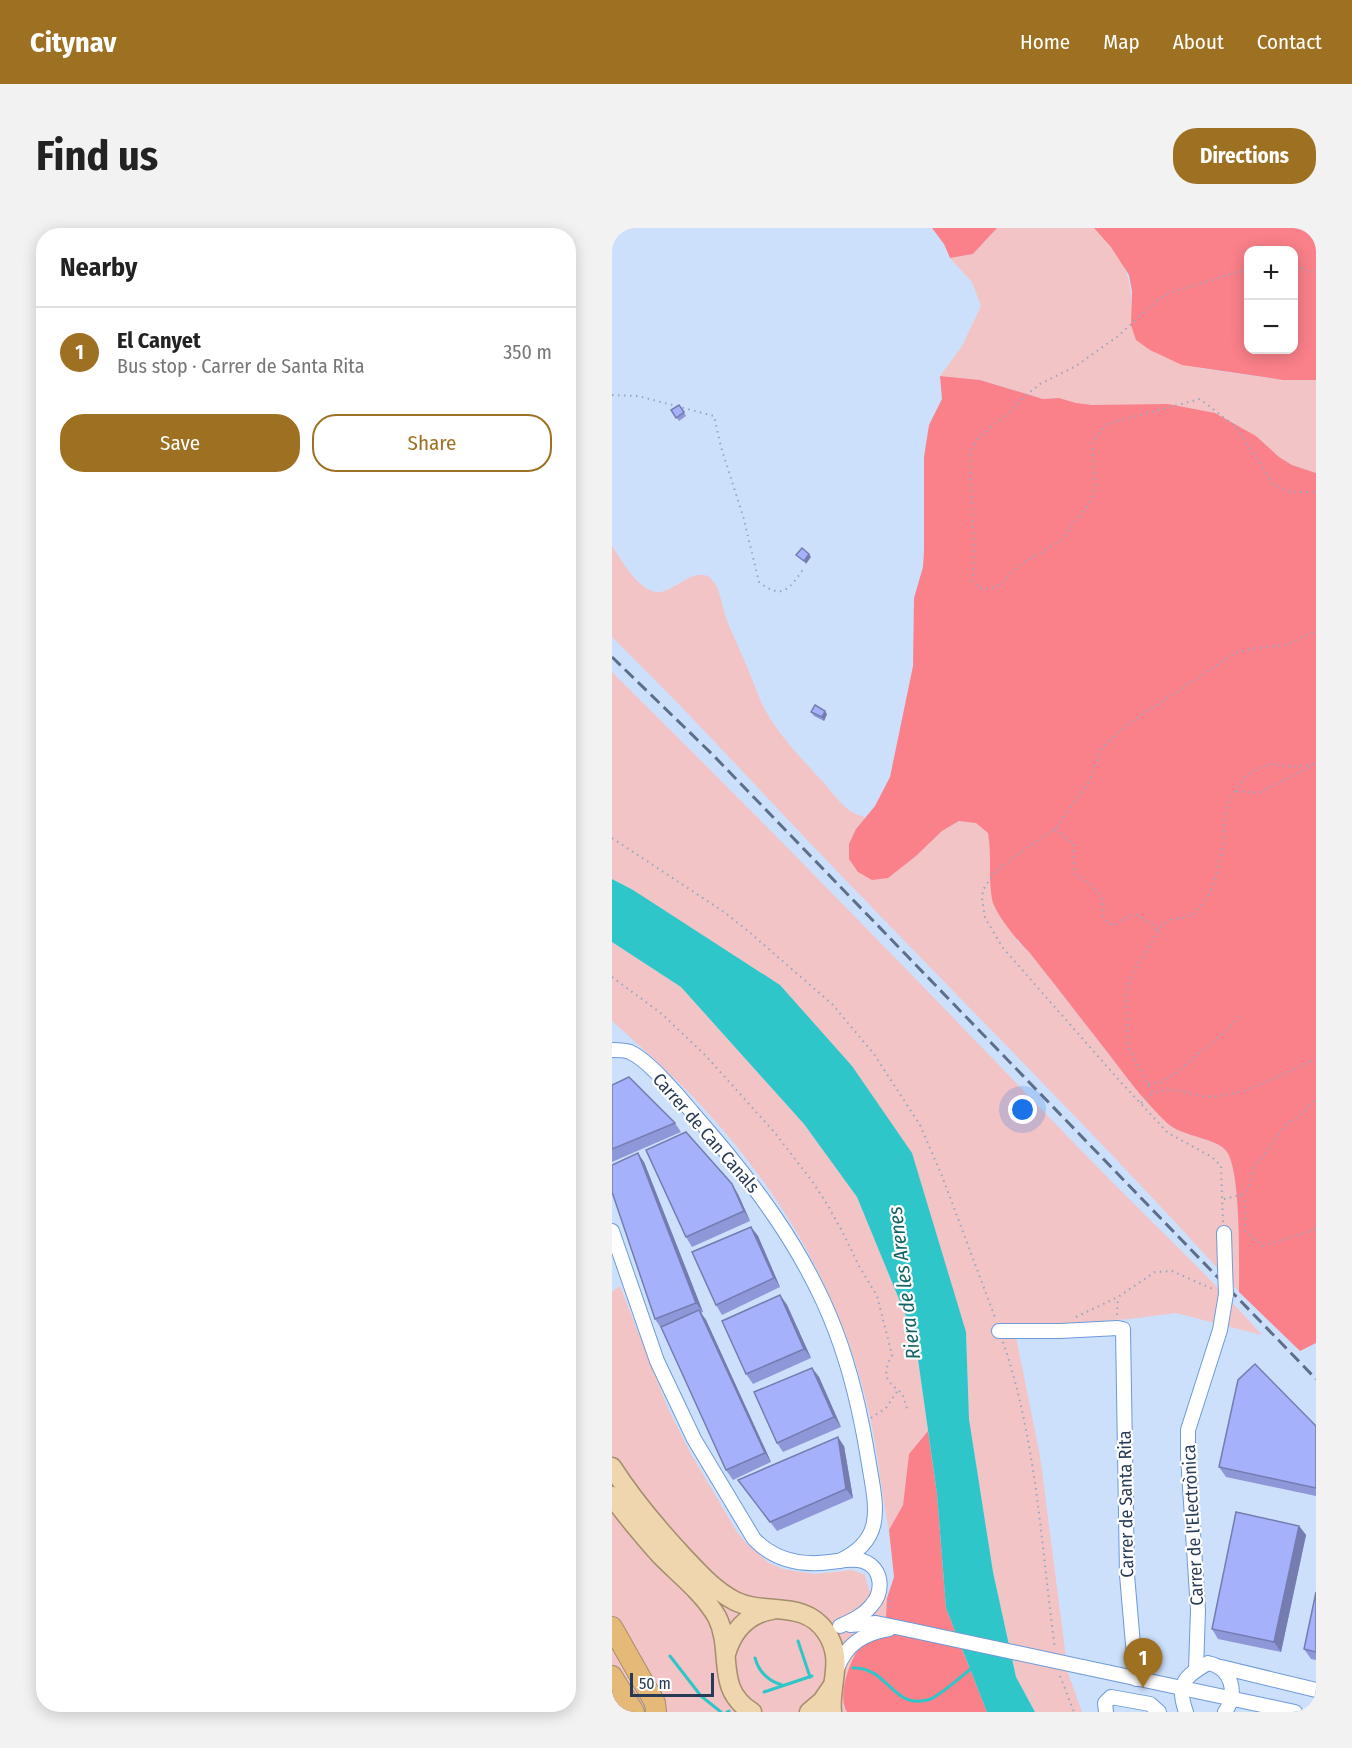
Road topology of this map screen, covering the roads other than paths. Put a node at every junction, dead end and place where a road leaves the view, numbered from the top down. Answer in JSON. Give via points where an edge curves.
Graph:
{"nodes":[{"id":1,"x":612,"y":1050,"type":"edge"},
{"id":2,"x":612,"y":1231,"type":"edge"},
{"id":3,"x":1224,"y":1233,"type":"road end"},
{"id":4,"x":618,"y":1267,"type":"edge"},
{"id":5,"x":997,"y":1325,"type":"road end"},
{"id":6,"x":612,"y":1467,"type":"edge"},
{"id":7,"x":612,"y":1496,"type":"edge"},
{"id":8,"x":839,"y":1561,"type":"junction"},
{"id":9,"x":780,"y":1608,"type":"junction"},
{"id":10,"x":818,"y":1623,"type":"junction"},
{"id":11,"x":840,"y":1626,"type":"junction"},
{"id":12,"x":612,"y":1627,"type":"edge"},
{"id":13,"x":904,"y":1629,"type":"junction"},
{"id":14,"x":612,"y":1649,"type":"edge"},
{"id":15,"x":726,"y":1657,"type":"junction"},
{"id":16,"x":1208,"y":1667,"type":"junction"},
{"id":17,"x":612,"y":1676,"type":"edge"},
{"id":18,"x":835,"y":1677,"type":"junction"},
{"id":19,"x":1263,"y":1677,"type":"junction"},
{"id":20,"x":1136,"y":1679,"type":"junction"},
{"id":21,"x":1230,"y":1684,"type":"junction"},
{"id":22,"x":1181,"y":1688,"type":"junction"},
{"id":23,"x":1316,"y":1690,"type":"edge"},
{"id":24,"x":1232,"y":1699,"type":"junction"},
{"id":25,"x":745,"y":1708,"type":"edge"},
{"id":26,"x":634,"y":1712,"type":"edge"},
{"id":27,"x":647,"y":1712,"type":"edge"},
{"id":28,"x":656,"y":1712,"type":"edge"},
{"id":29,"x":809,"y":1712,"type":"edge"},
{"id":30,"x":832,"y":1712,"type":"edge"},
{"id":31,"x":1106,"y":1712,"type":"edge"},
{"id":32,"x":1159,"y":1712,"type":"edge"},
{"id":33,"x":1186,"y":1712,"type":"edge"},
{"id":34,"x":1225,"y":1712,"type":"edge"},
{"id":35,"x":1295,"y":1712,"type":"edge"}],
"edges":[{"from":1,"to":8,"type":"street","name":"Carrer de Can Canals","via":[[628,1052],[645,1063],[683,1101],[754,1185],[821,1297],[836,1332],[861,1422],[874,1495],[875,1520],[870,1536],[860,1550]]},
{"from":2,"to":4,"type":"street","name":"Carrer de Can Canals"},
{"from":3,"to":16,"type":"street","name":"Carrer de l'Electrònica","bridge":true,"via":[[1226,1294],[1220,1330],[1192,1416],[1188,1443],[1198,1643]]},
{"from":4,"to":8,"type":"street","name":"Carrer de Can Canals","via":[[694,1439],[754,1539],[791,1562]]},
{"from":5,"to":20,"type":"street","name":"Carrer de Santa Rita","via":[[1060,1331],[1117,1329],[1126,1575]]},
{"from":6,"to":9,"type":"main road","via":[[654,1525],[716,1589],[743,1604]]},
{"from":7,"to":15,"type":"main road","via":[[713,1611],[722,1628]]},
{"from":8,"to":11,"type":"street","name":"Carrer de Can Canals","via":[[866,1562],[880,1579],[879,1594],[870,1607]]},
{"from":9,"to":10,"type":"main road","via":[[799,1612]]},
{"from":9,"to":15,"type":"main road","via":[[761,1612],[746,1621],[733,1635]]},
{"from":10,"to":11,"type":"street"},
{"from":10,"to":18,"type":"main road","via":[[832,1641]]},
{"from":11,"to":13,"type":"street","via":[[876,1623]]},
{"from":12,"to":28,"type":"highway","via":[[655,1703]]},
{"from":13,"to":18,"type":"street","via":[[863,1636],[846,1652]]},
{"from":13,"to":20,"type":"street","bridge":true},
{"from":14,"to":27,"type":"highway"},
{"from":15,"to":25,"type":"main road","via":[[728,1680]]},
{"from":16,"to":19,"type":"street"},
{"from":16,"to":21,"type":"street","via":[[1227,1673]]},
{"from":16,"to":22,"type":"street","via":[[1184,1681]]},
{"from":17,"to":26,"type":"highway"},
{"from":18,"to":29,"type":"main road","via":[[822,1701]]},
{"from":18,"to":30,"type":"main road"},
{"from":19,"to":21,"type":"street","via":[[1247,1677]]},
{"from":19,"to":23,"type":"street"},
{"from":20,"to":22,"type":"street"},
{"from":21,"to":24,"type":"street"},
{"from":22,"to":24,"type":"street"},
{"from":22,"to":33,"type":"street"},
{"from":24,"to":34,"type":"street"},
{"from":24,"to":35,"type":"street"},
{"from":31,"to":32,"type":"street","via":[[1105,1703],[1111,1697],[1150,1704]]}]}
